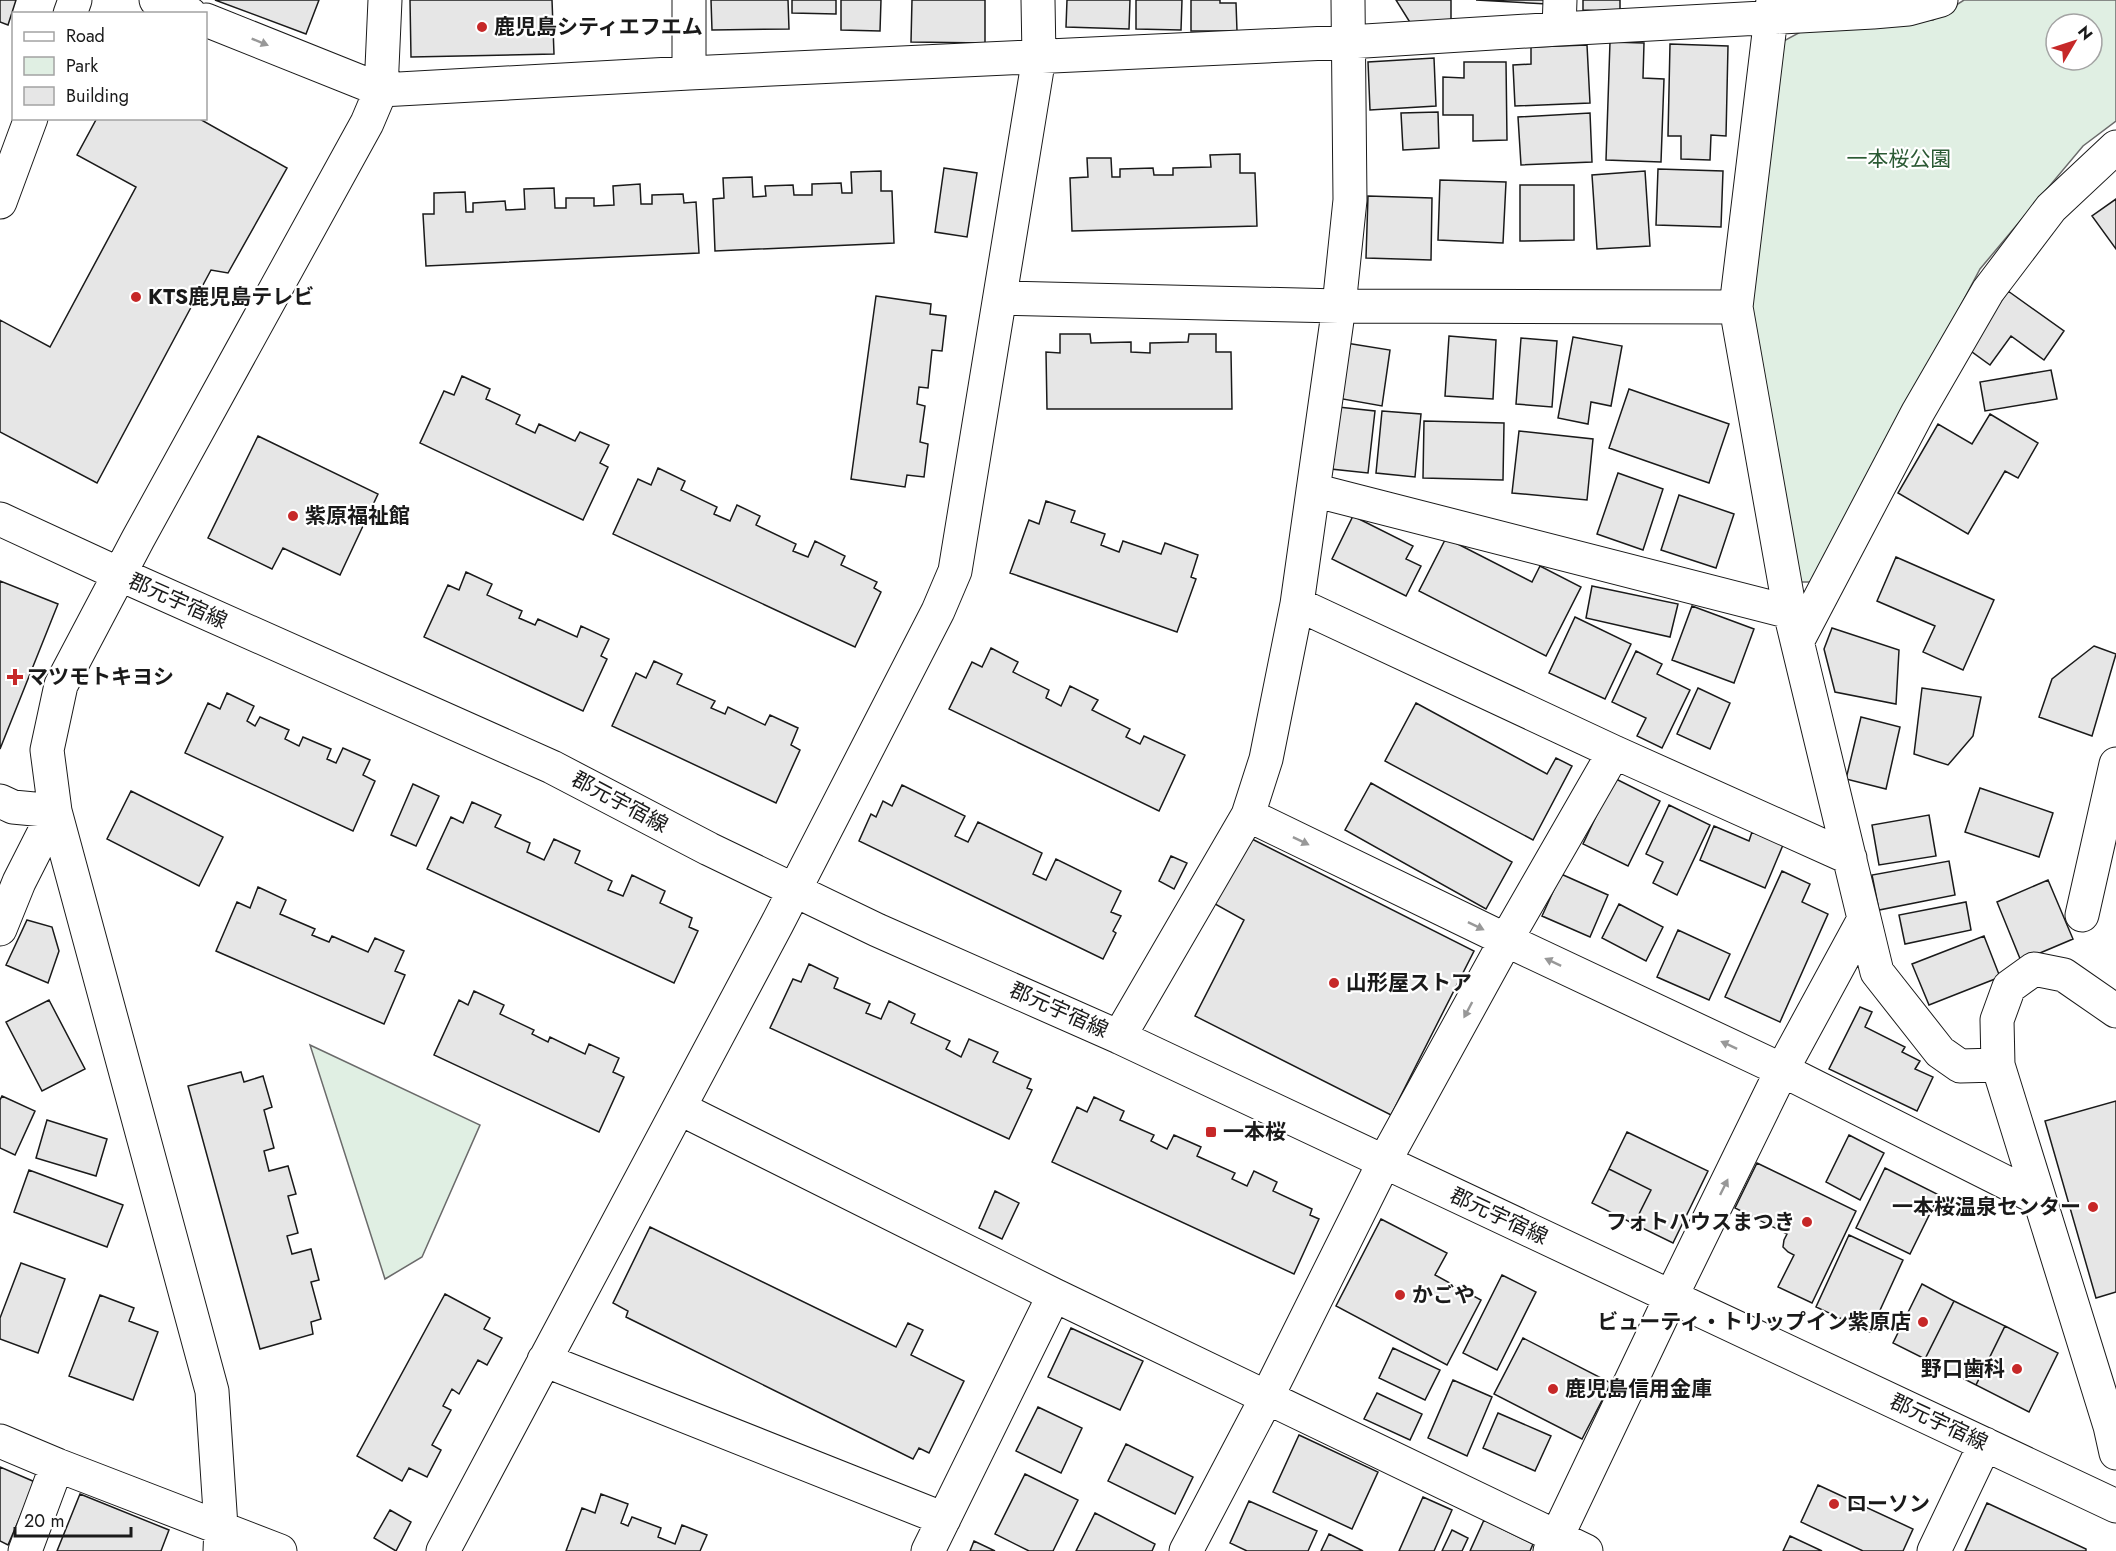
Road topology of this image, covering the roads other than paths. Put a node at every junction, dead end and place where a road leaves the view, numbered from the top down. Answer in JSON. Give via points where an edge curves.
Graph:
{"nodes":[{"id":1,"x":156,"y":0,"type":"edge"},
{"id":2,"x":385,"y":0,"type":"edge"},
{"id":3,"x":690,"y":0,"type":"edge"},
{"id":4,"x":1038,"y":0,"type":"edge"},
{"id":5,"x":1348,"y":0,"type":"edge"},
{"id":6,"x":1941,"y":0,"type":"edge"},
{"id":7,"x":1772,"y":9,"type":"edge"},
{"id":8,"x":185,"y":12,"type":"edge"},
{"id":9,"x":1559,"y":14,"type":"edge"},
{"id":10,"x":207,"y":20,"type":"edge"},
{"id":11,"x":1349,"y":42,"type":"junction"},
{"id":12,"x":1039,"y":57,"type":"junction"},
{"id":13,"x":689,"y":73,"type":"junction"},
{"id":14,"x":381,"y":90,"type":"junction"},
{"id":15,"x":30,"y":120,"type":"edge"},
{"id":16,"x":2116,"y":147,"type":"edge"},
{"id":17,"x":0,"y":202,"type":"edge"},
{"id":18,"x":1000,"y":298,"type":"junction"},
{"id":19,"x":1339,"y":306,"type":"junction"},
{"id":20,"x":1736,"y":307,"type":"junction"},
{"id":21,"x":1313,"y":490,"type":"junction"},
{"id":22,"x":0,"y":519,"type":"edge"},
{"id":23,"x":119,"y":574,"type":"junction"},
{"id":24,"x":1297,"y":604,"type":"junction"},
{"id":25,"x":1794,"y":626,"type":"junction"},
{"id":26,"x":1614,"y":752,"type":"junction"},
{"id":27,"x":2116,"y":764,"type":"edge"},
{"id":28,"x":0,"y":801,"type":"edge"},
{"id":29,"x":56,"y":811,"type":"junction"},
{"id":30,"x":1248,"y":815,"type":"junction"},
{"id":31,"x":1850,"y":858,"type":"junction"},
{"id":32,"x":795,"y":889,"type":"junction"},
{"id":33,"x":2082,"y":915,"type":"dead end"},
{"id":34,"x":1864,"y":919,"type":"junction"},
{"id":35,"x":0,"y":929,"type":"edge"},
{"id":36,"x":1506,"y":940,"type":"junction"},
{"id":37,"x":2116,"y":1011,"type":"edge"},
{"id":38,"x":1119,"y":1037,"type":"junction"},
{"id":39,"x":1998,"y":1065,"type":"junction"},
{"id":40,"x":1782,"y":1070,"type":"junction"},
{"id":41,"x":679,"y":1108,"type":"junction"},
{"id":42,"x":1384,"y":1162,"type":"junction"},
{"id":43,"x":2039,"y":1199,"type":"junction"},
{"id":44,"x":1054,"y":1295,"type":"junction"},
{"id":45,"x":1671,"y":1297,"type":"junction"},
{"id":46,"x":544,"y":1359,"type":"junction"},
{"id":47,"x":1267,"y":1397,"type":"junction"},
{"id":48,"x":0,"y":1441,"type":"edge"},
{"id":49,"x":1985,"y":1444,"type":"junction"},
{"id":50,"x":2116,"y":1453,"type":"edge"},
{"id":51,"x":57,"y":1465,"type":"junction"},
{"id":52,"x":2116,"y":1506,"type":"edge"},
{"id":53,"x":944,"y":1519,"type":"junction"},
{"id":54,"x":220,"y":1539,"type":"edge"},
{"id":55,"x":1553,"y":1544,"type":"edge"},
{"id":56,"x":25,"y":1551,"type":"edge"},
{"id":57,"x":280,"y":1551,"type":"edge"},
{"id":58,"x":443,"y":1551,"type":"edge"},
{"id":59,"x":928,"y":1551,"type":"edge"},
{"id":60,"x":1186,"y":1551,"type":"edge"},
{"id":61,"x":1586,"y":1551,"type":"edge"},
{"id":62,"x":1934,"y":1551,"type":"edge"}],
"edges":[{"from":1,"to":8,"type":"street"},
{"from":2,"to":14,"type":"street"},
{"from":3,"to":13,"type":"street"},
{"from":4,"to":12,"type":"street"},
{"from":5,"to":11,"type":"street"},
{"from":6,"to":7,"type":"street","via":[[1908,9]]},
{"from":7,"to":9,"type":"street"},
{"from":7,"to":20,"type":"street"},
{"from":9,"to":11,"type":"street"},
{"from":10,"to":14,"type":"street","one_way":true},
{"from":11,"to":12,"type":"street"},
{"from":11,"to":19,"type":"street","via":[[1350,200]]},
{"from":12,"to":13,"type":"street"},
{"from":12,"to":18,"type":"street"},
{"from":13,"to":14,"type":"street"},
{"from":14,"to":23,"type":"street","via":[[367,123]]},
{"from":15,"to":17,"type":"street"},
{"from":16,"to":25,"type":"street","via":[[2051,208],[1988,291]]},
{"from":18,"to":19,"type":"street"},
{"from":18,"to":32,"type":"street","via":[[955,572]]},
{"from":19,"to":20,"type":"street"},
{"from":19,"to":21,"type":"street"},
{"from":20,"to":25,"type":"street"},
{"from":21,"to":24,"type":"street"},
{"from":21,"to":25,"type":"street"},
{"from":22,"to":23,"type":"street","name":"郡元宇宿線"},
{"from":23,"to":29,"type":"street","via":[[61,685],[47,750]]},
{"from":23,"to":32,"type":"street","name":"郡元宇宿線","via":[[552,767]]},
{"from":24,"to":26,"type":"street"},
{"from":24,"to":30,"type":"street","via":[[1266,759]]},
{"from":25,"to":31,"type":"street"},
{"from":26,"to":31,"type":"street"},
{"from":26,"to":36,"type":"street"},
{"from":27,"to":33,"type":"street"},
{"from":28,"to":29,"type":"street","via":[[13,807]]},
{"from":29,"to":35,"type":"street"},
{"from":29,"to":54,"type":"street","via":[[212,1391]]},
{"from":30,"to":36,"type":"street","one_way":true},
{"from":30,"to":38,"type":"street"},
{"from":31,"to":34,"type":"street"},
{"from":32,"to":38,"type":"street","name":"郡元宇宿線","via":[[877,930]]},
{"from":32,"to":41,"type":"street"},
{"from":34,"to":39,"type":"street","via":[[1877,972],[1940,1052],[1960,1066]]},
{"from":34,"to":40,"type":"street"},
{"from":40,"to":36,"type":"street","one_way":true},
{"from":36,"to":42,"type":"street","one_way":true},
{"from":37,"to":39,"type":"street","via":[[2064,975],[2034,969],[2009,987],[1997,1020]]},
{"from":38,"to":42,"type":"street","name":"郡元宇宿線"},
{"from":39,"to":43,"type":"street"},
{"from":40,"to":43,"type":"street"},
{"from":45,"to":40,"type":"street","one_way":true},
{"from":41,"to":44,"type":"street"},
{"from":41,"to":46,"type":"street"},
{"from":42,"to":45,"type":"street","name":"郡元宇宿線"},
{"from":42,"to":47,"type":"street"},
{"from":43,"to":50,"type":"street"},
{"from":44,"to":47,"type":"street"},
{"from":44,"to":53,"type":"street"},
{"from":45,"to":49,"type":"street","name":"郡元宇宿線"},
{"from":45,"to":55,"type":"street"},
{"from":46,"to":53,"type":"street"},
{"from":46,"to":58,"type":"street"},
{"from":47,"to":55,"type":"street"},
{"from":47,"to":60,"type":"street"},
{"from":48,"to":51,"type":"street"},
{"from":49,"to":52,"type":"street","name":"郡元宇宿線"},
{"from":49,"to":62,"type":"street"},
{"from":51,"to":54,"type":"street"},
{"from":51,"to":56,"type":"street"},
{"from":53,"to":59,"type":"street"},
{"from":54,"to":57,"type":"street"},
{"from":55,"to":61,"type":"street"}]}
